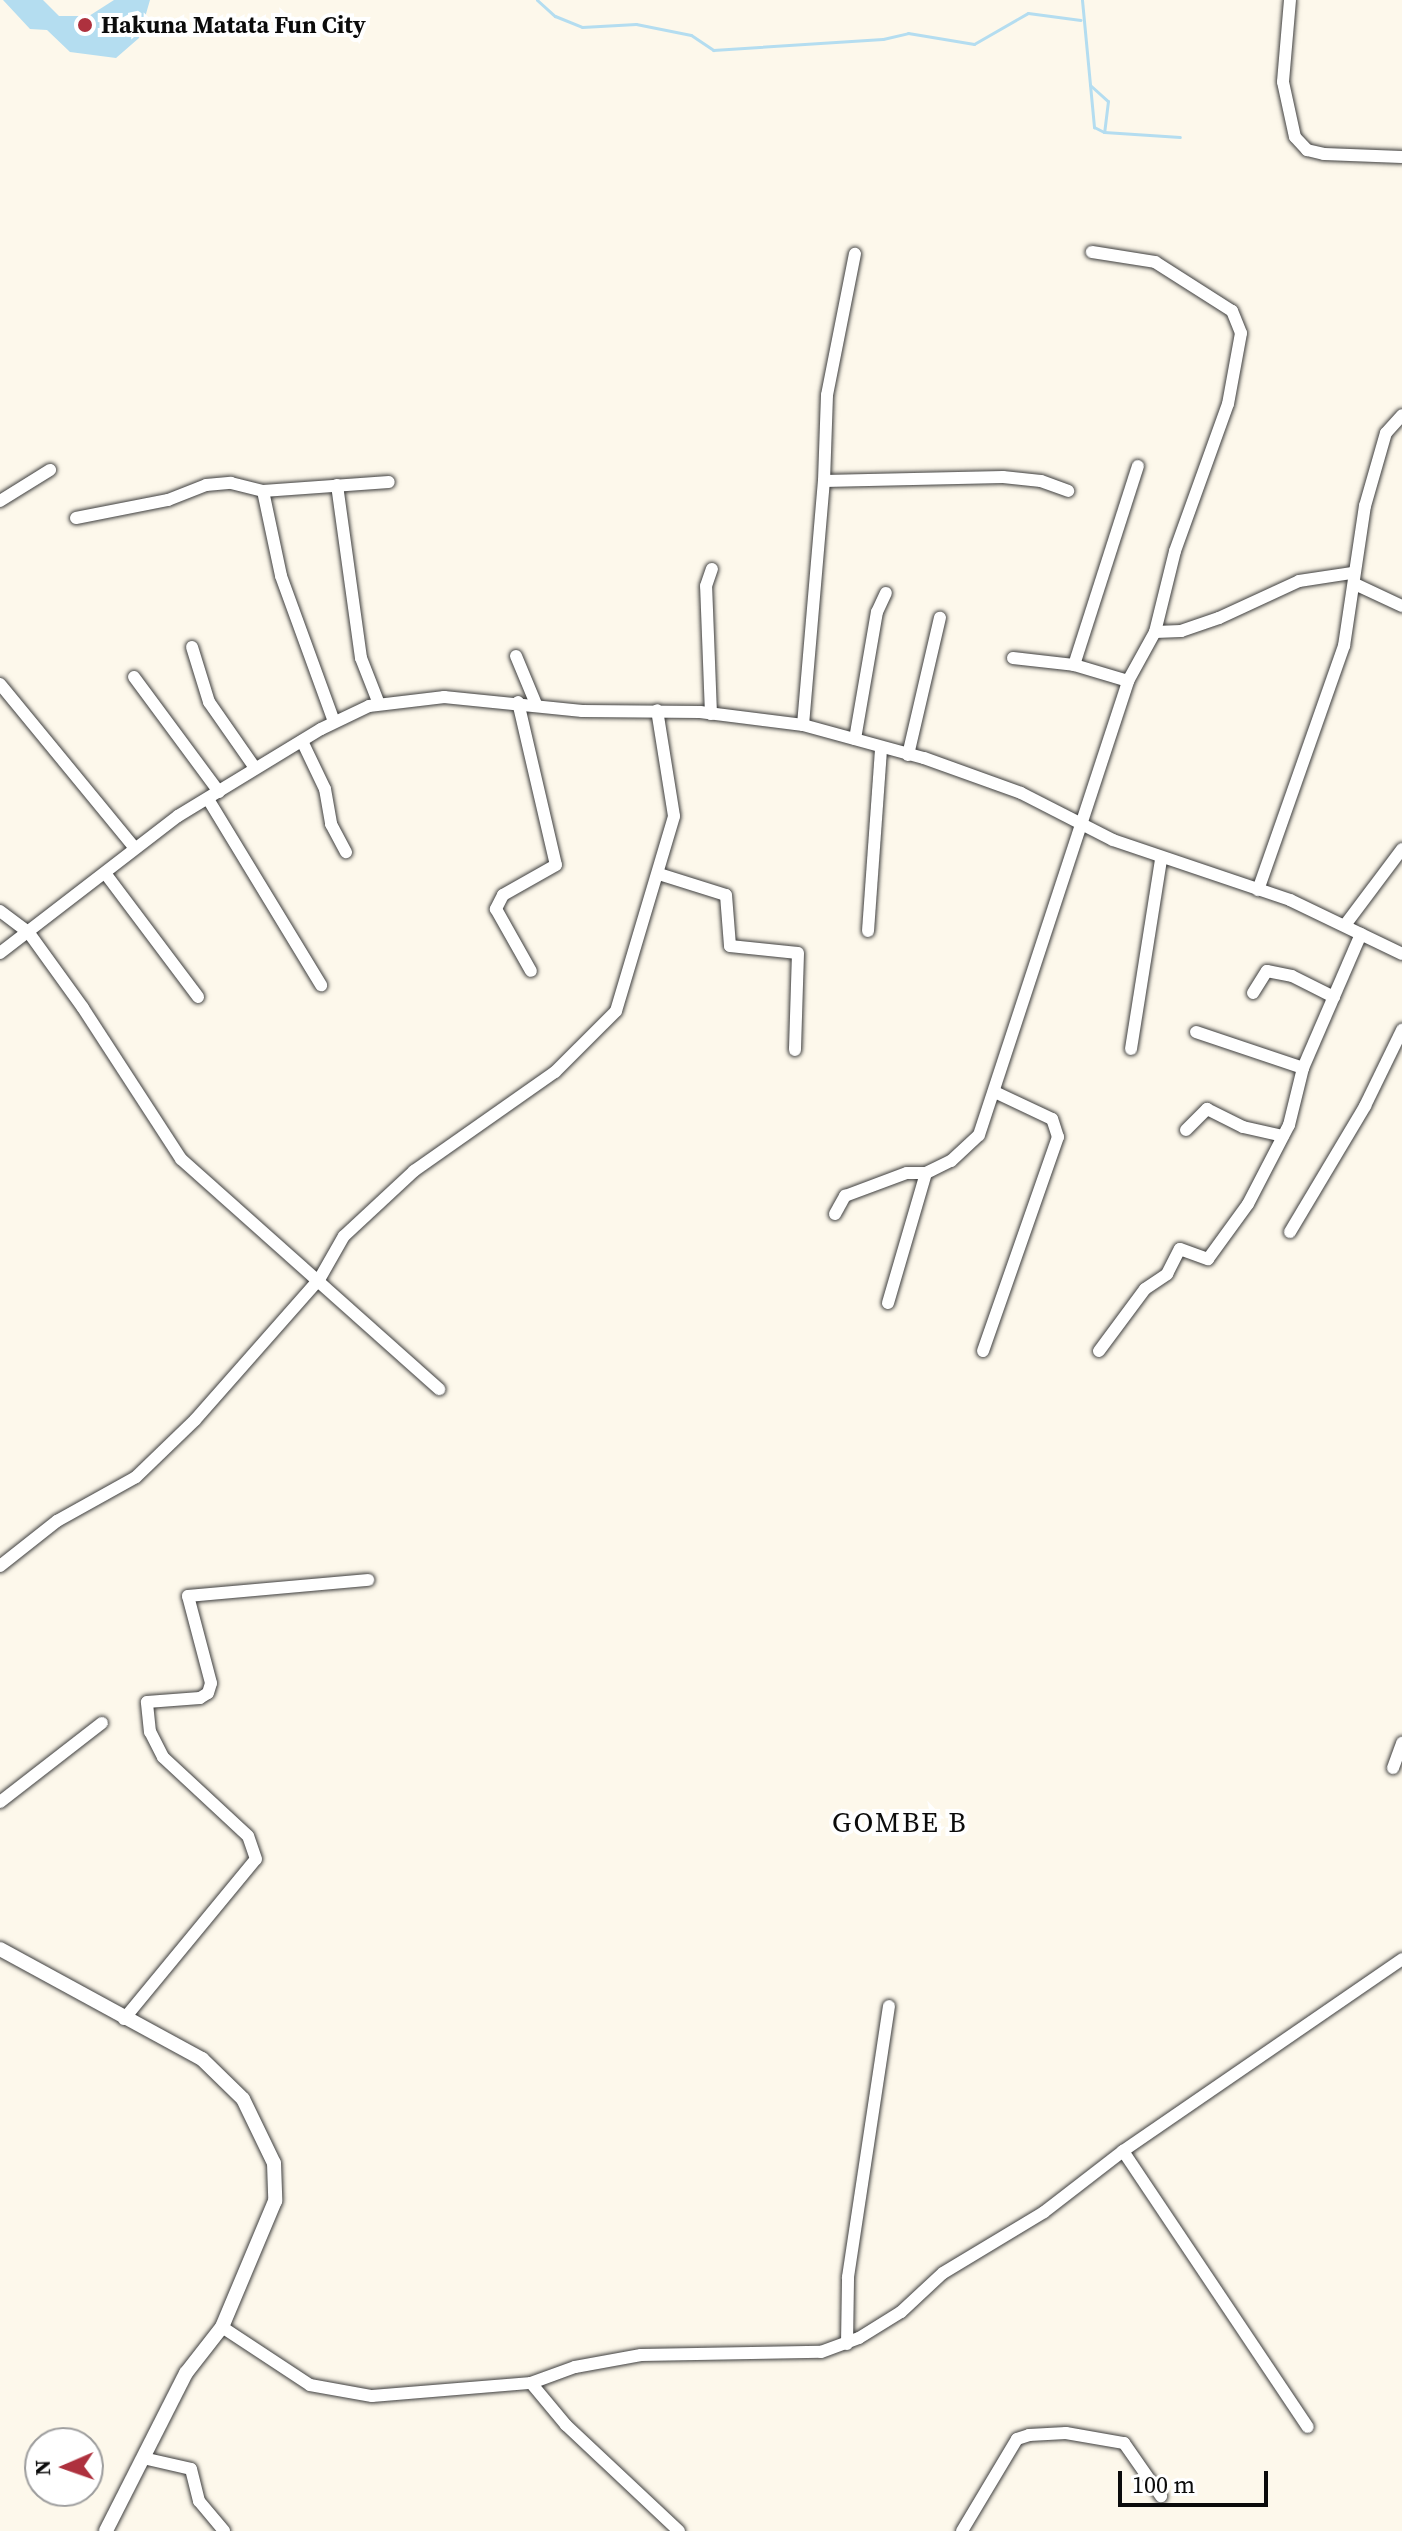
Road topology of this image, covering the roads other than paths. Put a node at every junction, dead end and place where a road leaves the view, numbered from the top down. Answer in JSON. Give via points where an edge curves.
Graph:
{"nodes":[{"id":1,"x":1290,"y":0,"type":"edge"},
{"id":2,"x":1402,"y":157,"type":"edge"},
{"id":3,"x":1092,"y":252,"type":"dead end"},
{"id":4,"x":855,"y":254,"type":"dead end"},
{"id":5,"x":1402,"y":415,"type":"edge"},
{"id":6,"x":1138,"y":466,"type":"dead end"},
{"id":7,"x":50,"y":470,"type":"dead end"},
{"id":8,"x":824,"y":481,"type":"junction"},
{"id":9,"x":389,"y":482,"type":"dead end"},
{"id":10,"x":337,"y":485,"type":"junction"},
{"id":11,"x":263,"y":491,"type":"junction"},
{"id":12,"x":1068,"y":491,"type":"dead end"},
{"id":13,"x":0,"y":501,"type":"edge"},
{"id":14,"x":76,"y":518,"type":"dead end"},
{"id":15,"x":712,"y":569,"type":"dead end"},
{"id":16,"x":1353,"y":579,"type":"junction"},
{"id":17,"x":886,"y":593,"type":"dead end"},
{"id":18,"x":1402,"y":606,"type":"edge"},
{"id":19,"x":940,"y":618,"type":"dead end"},
{"id":20,"x":1155,"y":632,"type":"junction"},
{"id":21,"x":192,"y":647,"type":"dead end"},
{"id":22,"x":516,"y":656,"type":"dead end"},
{"id":23,"x":1013,"y":658,"type":"dead end"},
{"id":24,"x":1074,"y":665,"type":"junction"},
{"id":25,"x":134,"y":677,"type":"dead end"},
{"id":26,"x":1128,"y":681,"type":"junction"},
{"id":27,"x":0,"y":684,"type":"edge"},
{"id":28,"x":518,"y":702,"type":"junction"},
{"id":29,"x":379,"y":704,"type":"junction"},
{"id":30,"x":536,"y":704,"type":"junction"},
{"id":31,"x":657,"y":710,"type":"junction"},
{"id":32,"x":711,"y":714,"type":"junction"},
{"id":33,"x":334,"y":722,"type":"junction"},
{"id":34,"x":803,"y":725,"type":"junction"},
{"id":35,"x":855,"y":739,"type":"junction"},
{"id":36,"x":302,"y":741,"type":"junction"},
{"id":37,"x":881,"y":749,"type":"junction"},
{"id":38,"x":908,"y":755,"type":"junction"},
{"id":39,"x":255,"y":768,"type":"junction"},
{"id":40,"x":214,"y":795,"type":"junction"},
{"id":41,"x":1081,"y":823,"type":"junction"},
{"id":42,"x":134,"y":847,"type":"junction"},
{"id":43,"x":1402,"y":849,"type":"edge"},
{"id":44,"x":346,"y":852,"type":"dead end"},
{"id":45,"x":1161,"y":859,"type":"junction"},
{"id":46,"x":105,"y":873,"type":"junction"},
{"id":47,"x":659,"y":874,"type":"junction"},
{"id":48,"x":1258,"y":890,"type":"junction"},
{"id":49,"x":0,"y":911,"type":"edge"},
{"id":50,"x":1345,"y":925,"type":"junction"},
{"id":51,"x":868,"y":931,"type":"dead end"},
{"id":52,"x":29,"y":933,"type":"junction"},
{"id":53,"x":1361,"y":934,"type":"junction"},
{"id":54,"x":0,"y":953,"type":"edge"},
{"id":55,"x":1402,"y":954,"type":"edge"},
{"id":56,"x":531,"y":971,"type":"dead end"},
{"id":57,"x":321,"y":985,"type":"dead end"},
{"id":58,"x":1253,"y":993,"type":"dead end"},
{"id":59,"x":198,"y":997,"type":"dead end"},
{"id":60,"x":1334,"y":997,"type":"junction"},
{"id":61,"x":1402,"y":1030,"type":"edge"},
{"id":62,"x":1196,"y":1032,"type":"dead end"},
{"id":63,"x":1131,"y":1049,"type":"dead end"},
{"id":64,"x":795,"y":1050,"type":"dead end"},
{"id":65,"x":1303,"y":1068,"type":"junction"},
{"id":66,"x":995,"y":1092,"type":"junction"},
{"id":67,"x":1186,"y":1130,"type":"dead end"},
{"id":68,"x":1283,"y":1136,"type":"junction"},
{"id":69,"x":926,"y":1173,"type":"junction"},
{"id":70,"x":835,"y":1214,"type":"dead end"},
{"id":71,"x":1290,"y":1232,"type":"dead end"},
{"id":72,"x":320,"y":1278,"type":"junction"},
{"id":73,"x":888,"y":1303,"type":"dead end"},
{"id":74,"x":983,"y":1351,"type":"dead end"},
{"id":75,"x":1099,"y":1351,"type":"dead end"},
{"id":76,"x":439,"y":1389,"type":"dead end"},
{"id":77,"x":0,"y":1566,"type":"edge"},
{"id":78,"x":368,"y":1580,"type":"dead end"},
{"id":79,"x":102,"y":1723,"type":"dead end"},
{"id":80,"x":1402,"y":1743,"type":"edge"},
{"id":81,"x":1393,"y":1768,"type":"dead end"},
{"id":82,"x":0,"y":1802,"type":"edge"},
{"id":83,"x":0,"y":1949,"type":"edge"},
{"id":84,"x":1402,"y":1959,"type":"edge"},
{"id":85,"x":889,"y":2006,"type":"dead end"},
{"id":86,"x":124,"y":2019,"type":"junction"},
{"id":87,"x":1123,"y":2151,"type":"junction"},
{"id":88,"x":222,"y":2327,"type":"junction"},
{"id":89,"x":847,"y":2344,"type":"junction"},
{"id":90,"x":531,"y":2383,"type":"junction"},
{"id":91,"x":1308,"y":2427,"type":"dead end"},
{"id":92,"x":143,"y":2458,"type":"junction"},
{"id":93,"x":1161,"y":2496,"type":"dead end"},
{"id":94,"x":106,"y":2531,"type":"edge"},
{"id":95,"x":224,"y":2531,"type":"edge"},
{"id":96,"x":679,"y":2531,"type":"edge"},
{"id":97,"x":962,"y":2531,"type":"edge"}],
"edges":[{"from":1,"to":2,"type":"street","via":[[1283,82],[1295,137],[1307,150],[1324,154]]},
{"from":3,"to":20,"type":"street","via":[[1155,262],[1224,304],[1241,333],[1228,404],[1175,551]]},
{"from":4,"to":8,"type":"street","via":[[827,395]]},
{"from":5,"to":16,"type":"street","via":[[1386,433]]},
{"from":6,"to":24,"type":"street"},
{"from":7,"to":13,"type":"street"},
{"from":8,"to":12,"type":"street","via":[[1003,477],[1041,481]]},
{"from":8,"to":34,"type":"street"},
{"from":9,"to":10,"type":"street"},
{"from":10,"to":11,"type":"street"},
{"from":10,"to":29,"type":"street","via":[[361,658]]},
{"from":11,"to":14,"type":"street","via":[[231,483],[206,485],[168,500]]},
{"from":11,"to":33,"type":"street","via":[[281,576]]},
{"from":15,"to":32,"type":"street","via":[[706,586]]},
{"from":16,"to":18,"type":"street"},
{"from":16,"to":20,"type":"street","via":[[1299,581],[1219,618]]},
{"from":16,"to":48,"type":"street","via":[[1344,646]]},
{"from":17,"to":35,"type":"street","via":[[877,612]]},
{"from":19,"to":38,"type":"street"},
{"from":20,"to":26,"type":"street"},
{"from":21,"to":39,"type":"street","via":[[209,702]]},
{"from":22,"to":30,"type":"street"},
{"from":23,"to":24,"type":"street"},
{"from":24,"to":26,"type":"street"},
{"from":25,"to":40,"type":"street"},
{"from":26,"to":41,"type":"street"},
{"from":27,"to":42,"type":"street"},
{"from":28,"to":29,"type":"street","via":[[444,697]]},
{"from":28,"to":30,"type":"street"},
{"from":28,"to":56,"type":"street","via":[[556,865],[503,895],[496,909]]},
{"from":29,"to":33,"type":"street"},
{"from":30,"to":31,"type":"street","via":[[582,711]]},
{"from":31,"to":32,"type":"street"},
{"from":31,"to":47,"type":"street","via":[[675,801]]},
{"from":32,"to":34,"type":"street"},
{"from":33,"to":36,"type":"street"},
{"from":34,"to":35,"type":"street"},
{"from":35,"to":37,"type":"street"},
{"from":36,"to":39,"type":"street"},
{"from":36,"to":44,"type":"street"},
{"from":37,"to":38,"type":"street"},
{"from":37,"to":51,"type":"street"},
{"from":38,"to":41,"type":"street","via":[[1021,793]]},
{"from":39,"to":40,"type":"street"},
{"from":40,"to":42,"type":"street"},
{"from":40,"to":57,"type":"street"},
{"from":41,"to":45,"type":"street"},
{"from":41,"to":66,"type":"street"},
{"from":42,"to":46,"type":"street"},
{"from":43,"to":50,"type":"street"},
{"from":45,"to":48,"type":"street"},
{"from":45,"to":63,"type":"street"},
{"from":46,"to":52,"type":"street"},
{"from":46,"to":59,"type":"street"},
{"from":47,"to":64,"type":"street","via":[[726,895],[730,946],[798,953]]},
{"from":47,"to":72,"type":"street","via":[[616,1011],[555,1072],[414,1171],[344,1236]]},
{"from":48,"to":50,"type":"street"},
{"from":49,"to":52,"type":"street"},
{"from":50,"to":53,"type":"street"},
{"from":52,"to":54,"type":"street"},
{"from":52,"to":72,"type":"street","via":[[181,1159]]},
{"from":53,"to":55,"type":"street"},
{"from":53,"to":60,"type":"street"},
{"from":58,"to":60,"type":"street","via":[[1267,971]]},
{"from":60,"to":65,"type":"street"},
{"from":61,"to":71,"type":"street","via":[[1365,1106]]},
{"from":62,"to":65,"type":"street"},
{"from":65,"to":68,"type":"street"},
{"from":66,"to":69,"type":"street","via":[[970,1147]]},
{"from":66,"to":74,"type":"street","via":[[1052,1119],[1058,1137]]},
{"from":67,"to":68,"type":"street","via":[[1207,1109],[1243,1127]]},
{"from":68,"to":75,"type":"street","via":[[1248,1204],[1208,1259],[1180,1249],[1167,1274],[1145,1289]]},
{"from":69,"to":70,"type":"street","via":[[907,1173],[845,1196]]},
{"from":69,"to":73,"type":"street"},
{"from":72,"to":76,"type":"street","via":[[418,1375]]},
{"from":72,"to":77,"type":"street","via":[[195,1420],[136,1477],[57,1521]]},
{"from":78,"to":86,"type":"street","via":[[188,1596],[211,1683],[200,1698],[147,1702],[150,1732],[163,1757],[248,1836],[256,1859]]},
{"from":79,"to":82,"type":"street"},
{"from":80,"to":81,"type":"street"},
{"from":83,"to":86,"type":"street"},
{"from":84,"to":87,"type":"street"},
{"from":85,"to":89,"type":"street","via":[[848,2277]]},
{"from":86,"to":88,"type":"street","via":[[202,2059],[225,2079],[243,2099],[274,2163],[275,2201]]},
{"from":87,"to":89,"type":"street","via":[[1044,2212],[943,2273],[901,2312]]},
{"from":87,"to":91,"type":"street"},
{"from":88,"to":90,"type":"street","via":[[323,2389],[406,2396]]},
{"from":88,"to":92,"type":"street","via":[[186,2373]]},
{"from":89,"to":90,"type":"street","via":[[797,2355],[641,2355],[575,2367]]},
{"from":90,"to":96,"type":"street","via":[[566,2425]]},
{"from":92,"to":94,"type":"street"},
{"from":92,"to":95,"type":"street","via":[[191,2469],[199,2501]]},
{"from":93,"to":97,"type":"street","via":[[1124,2443],[1066,2433],[1029,2435],[1017,2439]]}]}
